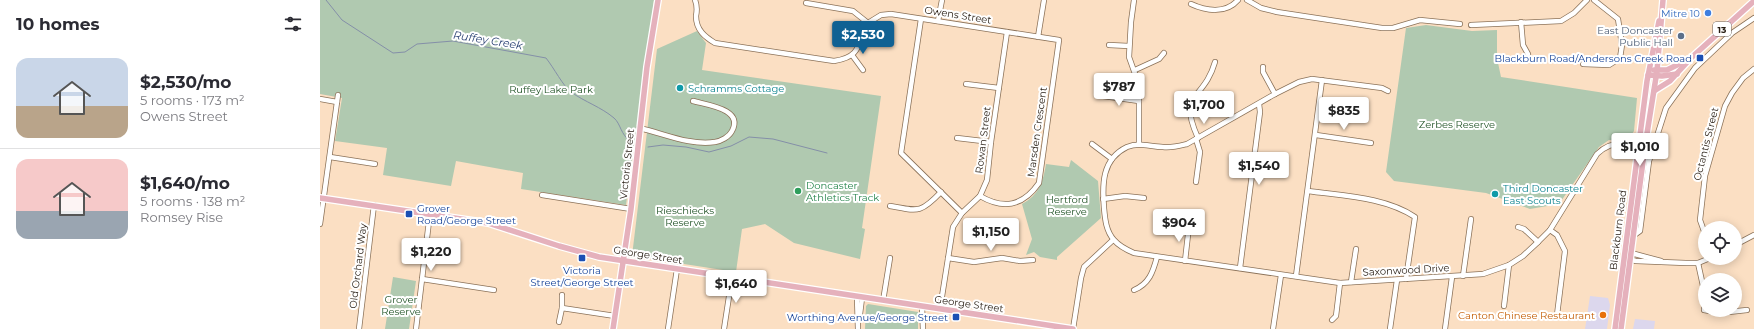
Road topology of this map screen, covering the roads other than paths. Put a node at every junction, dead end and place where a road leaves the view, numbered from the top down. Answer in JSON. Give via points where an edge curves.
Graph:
{"nodes":[{"id":1,"x":658,"y":0,"type":"edge"},
{"id":2,"x":696,"y":0,"type":"edge"},
{"id":3,"x":942,"y":0,"type":"edge"},
{"id":4,"x":1044,"y":0,"type":"edge"},
{"id":5,"x":1134,"y":0,"type":"edge"},
{"id":6,"x":1238,"y":0,"type":"edge"},
{"id":7,"x":1247,"y":0,"type":"edge"},
{"id":8,"x":1587,"y":0,"type":"edge"},
{"id":9,"x":1594,"y":0,"type":"edge"},
{"id":10,"x":1662,"y":0,"type":"edge"},
{"id":11,"x":1754,"y":1,"type":"edge"},
{"id":12,"x":806,"y":3,"type":"dead end"},
{"id":13,"x":1191,"y":4,"type":"dead end"},
{"id":14,"x":1660,"y":16,"type":"junction"},
{"id":15,"x":1754,"y":18,"type":"edge"},
{"id":16,"x":921,"y":19,"type":"junction"},
{"id":17,"x":938,"y":22,"type":"junction"},
{"id":18,"x":1521,"y":22,"type":"junction"},
{"id":19,"x":868,"y":23,"type":"junction"},
{"id":20,"x":1460,"y":24,"type":"dead end"},
{"id":21,"x":1471,"y":25,"type":"dead end"},
{"id":22,"x":1007,"y":32,"type":"junction"},
{"id":23,"x":1038,"y":37,"type":"junction"},
{"id":24,"x":1059,"y":40,"type":"joint"},
{"id":25,"x":1109,"y":45,"type":"dead end"},
{"id":26,"x":1129,"y":46,"type":"junction"},
{"id":27,"x":1164,"y":53,"type":"dead end"},
{"id":28,"x":1528,"y":54,"type":"dead end"},
{"id":29,"x":852,"y":55,"type":"junction"},
{"id":30,"x":1691,"y":58,"type":"junction"},
{"id":31,"x":1215,"y":62,"type":"dead end"},
{"id":32,"x":1583,"y":64,"type":"dead end"},
{"id":33,"x":1263,"y":67,"type":"dead end"},
{"id":34,"x":1754,"y":69,"type":"edge"},
{"id":35,"x":863,"y":70,"type":"dead end"},
{"id":36,"x":1135,"y":70,"type":"junction"},
{"id":37,"x":1657,"y":74,"type":"junction"},
{"id":38,"x":1677,"y":74,"type":"junction"},
{"id":39,"x":1648,"y":75,"type":"junction"},
{"id":40,"x":1322,"y":80,"type":"junction"},
{"id":41,"x":966,"y":84,"type":"dead end"},
{"id":42,"x":999,"y":88,"type":"junction"},
{"id":43,"x":1388,"y":91,"type":"dead end"},
{"id":44,"x":1654,"y":91,"type":"junction"},
{"id":45,"x":1275,"y":94,"type":"junction"},
{"id":46,"x":338,"y":95,"type":"dead end"},
{"id":47,"x":1103,"y":96,"type":"dead end"},
{"id":48,"x":320,"y":99,"type":"edge"},
{"id":49,"x":693,"y":101,"type":"dead end"},
{"id":50,"x":1139,"y":101,"type":"junction"},
{"id":51,"x":337,"y":102,"type":"junction"},
{"id":52,"x":1259,"y":104,"type":"junction"},
{"id":53,"x":639,"y":128,"type":"junction"},
{"id":54,"x":1316,"y":135,"type":"junction"},
{"id":55,"x":957,"y":138,"type":"dead end"},
{"id":56,"x":1197,"y":138,"type":"junction"},
{"id":57,"x":991,"y":142,"type":"junction"},
{"id":58,"x":1371,"y":143,"type":"dead end"},
{"id":59,"x":1092,"y":144,"type":"dead end"},
{"id":60,"x":1139,"y":144,"type":"junction"},
{"id":61,"x":1638,"y":144,"type":"junction"},
{"id":62,"x":1645,"y":146,"type":"junction"},
{"id":63,"x":330,"y":157,"type":"junction"},
{"id":64,"x":1112,"y":159,"type":"junction"},
{"id":65,"x":375,"y":164,"type":"dead end"},
{"id":66,"x":1196,"y":182,"type":"dead end"},
{"id":67,"x":1308,"y":191,"type":"junction"},
{"id":68,"x":941,"y":192,"type":"junction"},
{"id":69,"x":542,"y":195,"type":"dead end"},
{"id":70,"x":980,"y":196,"type":"junction"},
{"id":71,"x":322,"y":198,"type":"edge"},
{"id":72,"x":1144,"y":198,"type":"dead end"},
{"id":73,"x":1103,"y":199,"type":"junction"},
{"id":74,"x":374,"y":205,"type":"junction"},
{"id":75,"x":890,"y":206,"type":"dead end"},
{"id":76,"x":631,"y":209,"type":"junction"},
{"id":77,"x":430,"y":213,"type":"junction"},
{"id":78,"x":962,"y":213,"type":"junction"},
{"id":79,"x":1471,"y":219,"type":"dead end"},
{"id":80,"x":1700,"y":221,"type":"edge"},
{"id":81,"x":320,"y":224,"type":"edge"},
{"id":82,"x":1189,"y":226,"type":"dead end"},
{"id":83,"x":1518,"y":227,"type":"dead end"},
{"id":84,"x":1550,"y":230,"type":"junction"},
{"id":85,"x":1754,"y":235,"type":"edge"},
{"id":86,"x":1633,"y":236,"type":"junction"},
{"id":87,"x":1113,"y":240,"type":"junction"},
{"id":88,"x":1742,"y":241,"type":"edge"},
{"id":89,"x":1538,"y":242,"type":"junction"},
{"id":90,"x":1356,"y":249,"type":"dead end"},
{"id":91,"x":1631,"y":252,"type":"junction"},
{"id":92,"x":1624,"y":256,"type":"junction"},
{"id":93,"x":1157,"y":257,"type":"junction"},
{"id":94,"x":890,"y":258,"type":"dead end"},
{"id":95,"x":948,"y":258,"type":"junction"},
{"id":96,"x":623,"y":260,"type":"junction"},
{"id":97,"x":1033,"y":260,"type":"dead end"},
{"id":98,"x":1630,"y":260,"type":"junction"},
{"id":99,"x":1185,"y":261,"type":"junction"},
{"id":100,"x":1661,"y":261,"type":"junction"},
{"id":101,"x":1698,"y":263,"type":"edge"},
{"id":102,"x":1509,"y":265,"type":"junction"},
{"id":103,"x":1240,"y":268,"type":"junction"},
{"id":104,"x":677,"y":269,"type":"junction"},
{"id":105,"x":1280,"y":275,"type":"junction"},
{"id":106,"x":1296,"y":276,"type":"junction"},
{"id":107,"x":1463,"y":276,"type":"junction"},
{"id":108,"x":732,"y":277,"type":"junction"},
{"id":109,"x":1452,"y":277,"type":"junction"},
{"id":110,"x":422,"y":279,"type":"junction"},
{"id":111,"x":1406,"y":279,"type":"junction"},
{"id":112,"x":1397,"y":280,"type":"junction"},
{"id":113,"x":1351,"y":282,"type":"junction"},
{"id":114,"x":1340,"y":283,"type":"junction"},
{"id":115,"x":494,"y":290,"type":"dead end"},
{"id":116,"x":1134,"y":290,"type":"dead end"},
{"id":117,"x":1620,"y":291,"type":"junction"},
{"id":118,"x":1626,"y":292,"type":"junction"},
{"id":119,"x":562,"y":295,"type":"dead end"},
{"id":120,"x":859,"y":297,"type":"junction"},
{"id":121,"x":883,"y":301,"type":"junction"},
{"id":122,"x":1504,"y":306,"type":"dead end"},
{"id":123,"x":923,"y":307,"type":"junction"},
{"id":124,"x":562,"y":308,"type":"junction"},
{"id":125,"x":940,"y":309,"type":"junction"},
{"id":126,"x":1747,"y":310,"type":"dead end"},
{"id":127,"x":1742,"y":311,"type":"edge"},
{"id":128,"x":1557,"y":315,"type":"dead end"},
{"id":129,"x":615,"y":316,"type":"junction"},
{"id":130,"x":1332,"y":320,"type":"dead end"},
{"id":131,"x":558,"y":322,"type":"dead end"},
{"id":132,"x":359,"y":329,"type":"edge"},
{"id":133,"x":416,"y":329,"type":"edge"},
{"id":134,"x":613,"y":329,"type":"edge"},
{"id":135,"x":668,"y":329,"type":"edge"},
{"id":136,"x":725,"y":329,"type":"edge"},
{"id":137,"x":858,"y":329,"type":"edge"},
{"id":138,"x":922,"y":329,"type":"edge"},
{"id":139,"x":1073,"y":329,"type":"edge"},
{"id":140,"x":1273,"y":329,"type":"edge"},
{"id":141,"x":1390,"y":329,"type":"edge"},
{"id":142,"x":1445,"y":329,"type":"edge"},
{"id":143,"x":1615,"y":329,"type":"edge"},
{"id":144,"x":1621,"y":329,"type":"edge"}],
"edges":[{"from":1,"to":53,"type":"main road","name":"Victoria Street"},
{"from":2,"to":29,"type":"street","via":[[696,20],[699,28],[705,37],[715,43],[834,61]]},
{"from":3,"to":17,"type":"street"},
{"from":4,"to":23,"type":"street"},
{"from":5,"to":26,"type":"street"},
{"from":6,"to":13,"type":"street","via":[[1225,9],[1216,10],[1201,9]]},
{"from":7,"to":20,"type":"street","via":[[1261,8],[1277,12],[1382,28],[1393,28],[1420,20]]},
{"from":8,"to":18,"type":"street","via":[[1574,13],[1561,20]]},
{"from":9,"to":32,"type":"street","via":[[1618,19],[1622,45],[1620,58],[1609,65]]},
{"from":10,"to":14,"type":"main road","name":"Blackburn Road"},
{"from":11,"to":30,"type":"main road","number":"13"},
{"from":12,"to":19,"type":"street","via":[[853,11]]},
{"from":14,"to":37,"type":"main road","name":"Blackburn Road"},
{"from":14,"to":39,"type":"main road","name":"Blackburn Road"},
{"from":15,"to":86,"type":"street","via":[[1732,33],[1695,68],[1666,108],[1649,161],[1640,231]]},
{"from":16,"to":17,"type":"street","name":"Owens Street"},
{"from":16,"to":19,"type":"street","name":"Owens Street","via":[[891,14],[881,15]]},
{"from":16,"to":68,"type":"street","via":[[901,153]]},
{"from":17,"to":22,"type":"street","name":"Owens Street"},
{"from":18,"to":21,"type":"street"},
{"from":18,"to":28,"type":"street","via":[[1523,45]]},
{"from":19,"to":29,"type":"street","via":[[861,45]]},
{"from":22,"to":23,"type":"street","name":"Owens Street"},
{"from":22,"to":42,"type":"street","name":"Rowan Street"},
{"from":23,"to":24,"type":"street","name":"Owens Street"},
{"from":24,"to":70,"type":"street","name":"Marsden Crescent","via":[[1039,183],[1030,195],[1017,203],[994,203]]},
{"from":25,"to":26,"type":"street"},
{"from":26,"to":36,"type":"street","via":[[1129,57]]},
{"from":27,"to":36,"type":"street","via":[[1159,59]]},
{"from":29,"to":35,"type":"street"},
{"from":30,"to":37,"type":"main road","number":"13"},
{"from":30,"to":38,"type":"main road","number":"13"},
{"from":31,"to":56,"type":"street","via":[[1208,80],[1191,102],[1190,120]]},
{"from":33,"to":45,"type":"street","via":[[1263,72]]},
{"from":34,"to":80,"type":"street","name":"Octantis Street","via":[[1743,78],[1725,106],[1706,176]]},
{"from":36,"to":50,"type":"street","via":[[1139,85]]},
{"from":37,"to":38,"type":"main road"},
{"from":37,"to":39,"type":"main road"},
{"from":37,"to":44,"type":"main road","name":"Blackburn Road"},
{"from":38,"to":44,"type":"main road","number":"13"},
{"from":39,"to":61,"type":"main road","name":"Blackburn Road"},
{"from":40,"to":43,"type":"street"},
{"from":40,"to":45,"type":"street","via":[[1300,82]]},
{"from":40,"to":54,"type":"street"},
{"from":41,"to":42,"type":"street"},
{"from":42,"to":57,"type":"street","name":"Rowan Street"},
{"from":44,"to":62,"type":"main road","name":"Blackburn Road"},
{"from":45,"to":52,"type":"street"},
{"from":46,"to":51,"type":"street"},
{"from":47,"to":50,"type":"street"},
{"from":48,"to":51,"type":"street"},
{"from":49,"to":53,"type":"street","via":[[727,111],[734,118],[735,125],[731,133],[715,142],[700,142]]},
{"from":50,"to":60,"type":"street"},
{"from":51,"to":63,"type":"street"},
{"from":52,"to":56,"type":"street"},
{"from":52,"to":103,"type":"street"},
{"from":53,"to":76,"type":"main road","name":"Victoria Street"},
{"from":54,"to":58,"type":"street"},
{"from":54,"to":67,"type":"street"},
{"from":55,"to":57,"type":"street"},
{"from":56,"to":60,"type":"street","via":[[1177,147]]},
{"from":56,"to":66,"type":"street","via":[[1200,152]]},
{"from":57,"to":70,"type":"street","name":"Rowan Street","via":[[987,180]]},
{"from":59,"to":64,"type":"street"},
{"from":60,"to":64,"type":"street","via":[[1128,147]]},
{"from":61,"to":62,"type":"street","name":"Saxonwood Drive"},
{"from":61,"to":84,"type":"street","name":"Saxonwood Drive","via":[[1613,144],[1600,150]]},
{"from":61,"to":92,"type":"main road","name":"Blackburn Road"},
{"from":62,"to":86,"type":"main road","name":"Blackburn Road"},
{"from":63,"to":65,"type":"street"},
{"from":63,"to":71,"type":"street"},
{"from":64,"to":73,"type":"street","via":[[1104,174]]},
{"from":67,"to":106,"type":"street"},
{"from":67,"to":111,"type":"street","via":[[1381,202],[1398,207],[1415,217]]},
{"from":68,"to":75,"type":"street","via":[[922,209]]},
{"from":68,"to":78,"type":"street"},
{"from":69,"to":76,"type":"street"},
{"from":70,"to":78,"type":"street","name":"Rowan Street"},
{"from":71,"to":74,"type":"main road","name":"George Street"},
{"from":71,"to":81,"type":"street"},
{"from":72,"to":73,"type":"street","via":[[1125,196]]},
{"from":73,"to":87,"type":"street","via":[[1106,223]]},
{"from":74,"to":77,"type":"main road","name":"George Street"},
{"from":74,"to":132,"type":"street","name":"Old Orchard Way"},
{"from":76,"to":96,"type":"main road","name":"Victoria Street"},
{"from":77,"to":96,"type":"main road","name":"George Street","via":[[488,223],[588,255]]},
{"from":77,"to":110,"type":"street"},
{"from":78,"to":95,"type":"street","name":"Rowan Street","via":[[953,227]]},
{"from":79,"to":107,"type":"street"},
{"from":82,"to":99,"type":"street"},
{"from":83,"to":89,"type":"street"},
{"from":84,"to":89,"type":"street","name":"Saxonwood Drive"},
{"from":84,"to":128,"type":"street","via":[[1560,239],[1565,251]]},
{"from":85,"to":88,"type":"street"},
{"from":86,"to":91,"type":"main road","name":"Blackburn Road"},
{"from":87,"to":93,"type":"street","name":"Saxonwood Drive","via":[[1134,253]]},
{"from":87,"to":139,"type":"street","via":[[1084,267],[1080,278]]},
{"from":89,"to":102,"type":"street","name":"Saxonwood Drive"},
{"from":90,"to":113,"type":"street"},
{"from":91,"to":92,"type":"street"},
{"from":91,"to":98,"type":"main road","name":"Blackburn Road"},
{"from":91,"to":100,"type":"street"},
{"from":92,"to":98,"type":"street"},
{"from":92,"to":117,"type":"main road","name":"Blackburn Road"},
{"from":93,"to":99,"type":"street","name":"Saxonwood Drive"},
{"from":93,"to":116,"type":"street","via":[[1149,280]]},
{"from":94,"to":121,"type":"street"},
{"from":95,"to":97,"type":"street","via":[[974,262],[1002,258]]},
{"from":95,"to":125,"type":"street","name":"Rowan Street"},
{"from":96,"to":104,"type":"main road","name":"George Street"},
{"from":96,"to":129,"type":"main road","name":"Victoria Street"},
{"from":98,"to":100,"type":"street"},
{"from":98,"to":118,"type":"main road","name":"Blackburn Road"},
{"from":99,"to":103,"type":"street","name":"Saxonwood Drive"},
{"from":100,"to":101,"type":"street"},
{"from":102,"to":107,"type":"street","name":"Saxonwood Drive","via":[[1483,274]]},
{"from":102,"to":122,"type":"street"},
{"from":103,"to":105,"type":"street","name":"Saxonwood Drive"},
{"from":104,"to":108,"type":"main road","name":"George Street"},
{"from":104,"to":135,"type":"street"},
{"from":105,"to":106,"type":"street","name":"Saxonwood Drive"},
{"from":105,"to":140,"type":"street"},
{"from":106,"to":114,"type":"street","name":"Saxonwood Drive"},
{"from":107,"to":109,"type":"street","name":"Saxonwood Drive"},
{"from":108,"to":120,"type":"main road","name":"George Street"},
{"from":108,"to":136,"type":"street"},
{"from":109,"to":111,"type":"street","name":"Saxonwood Drive"},
{"from":109,"to":142,"type":"street"},
{"from":110,"to":115,"type":"street"},
{"from":110,"to":133,"type":"street"},
{"from":111,"to":112,"type":"street","name":"Saxonwood Drive"},
{"from":112,"to":113,"type":"street","name":"Saxonwood Drive"},
{"from":112,"to":141,"type":"street"},
{"from":113,"to":114,"type":"street","name":"Saxonwood Drive"},
{"from":114,"to":130,"type":"street","via":[[1336,316]]},
{"from":117,"to":118,"type":"main road"},
{"from":117,"to":143,"type":"main road","name":"Blackburn Road"},
{"from":118,"to":144,"type":"main road","name":"Blackburn Road"},
{"from":119,"to":124,"type":"street"},
{"from":120,"to":121,"type":"main road","name":"George Street"},
{"from":120,"to":137,"type":"street"},
{"from":121,"to":123,"type":"main road","name":"George Street"},
{"from":123,"to":125,"type":"main road","name":"George Street"},
{"from":123,"to":138,"type":"street"},
{"from":124,"to":129,"type":"street"},
{"from":124,"to":131,"type":"street"},
{"from":125,"to":139,"type":"main road","name":"George Street"},
{"from":126,"to":127,"type":"street"},
{"from":129,"to":134,"type":"main road","name":"Victoria Street"}]}
